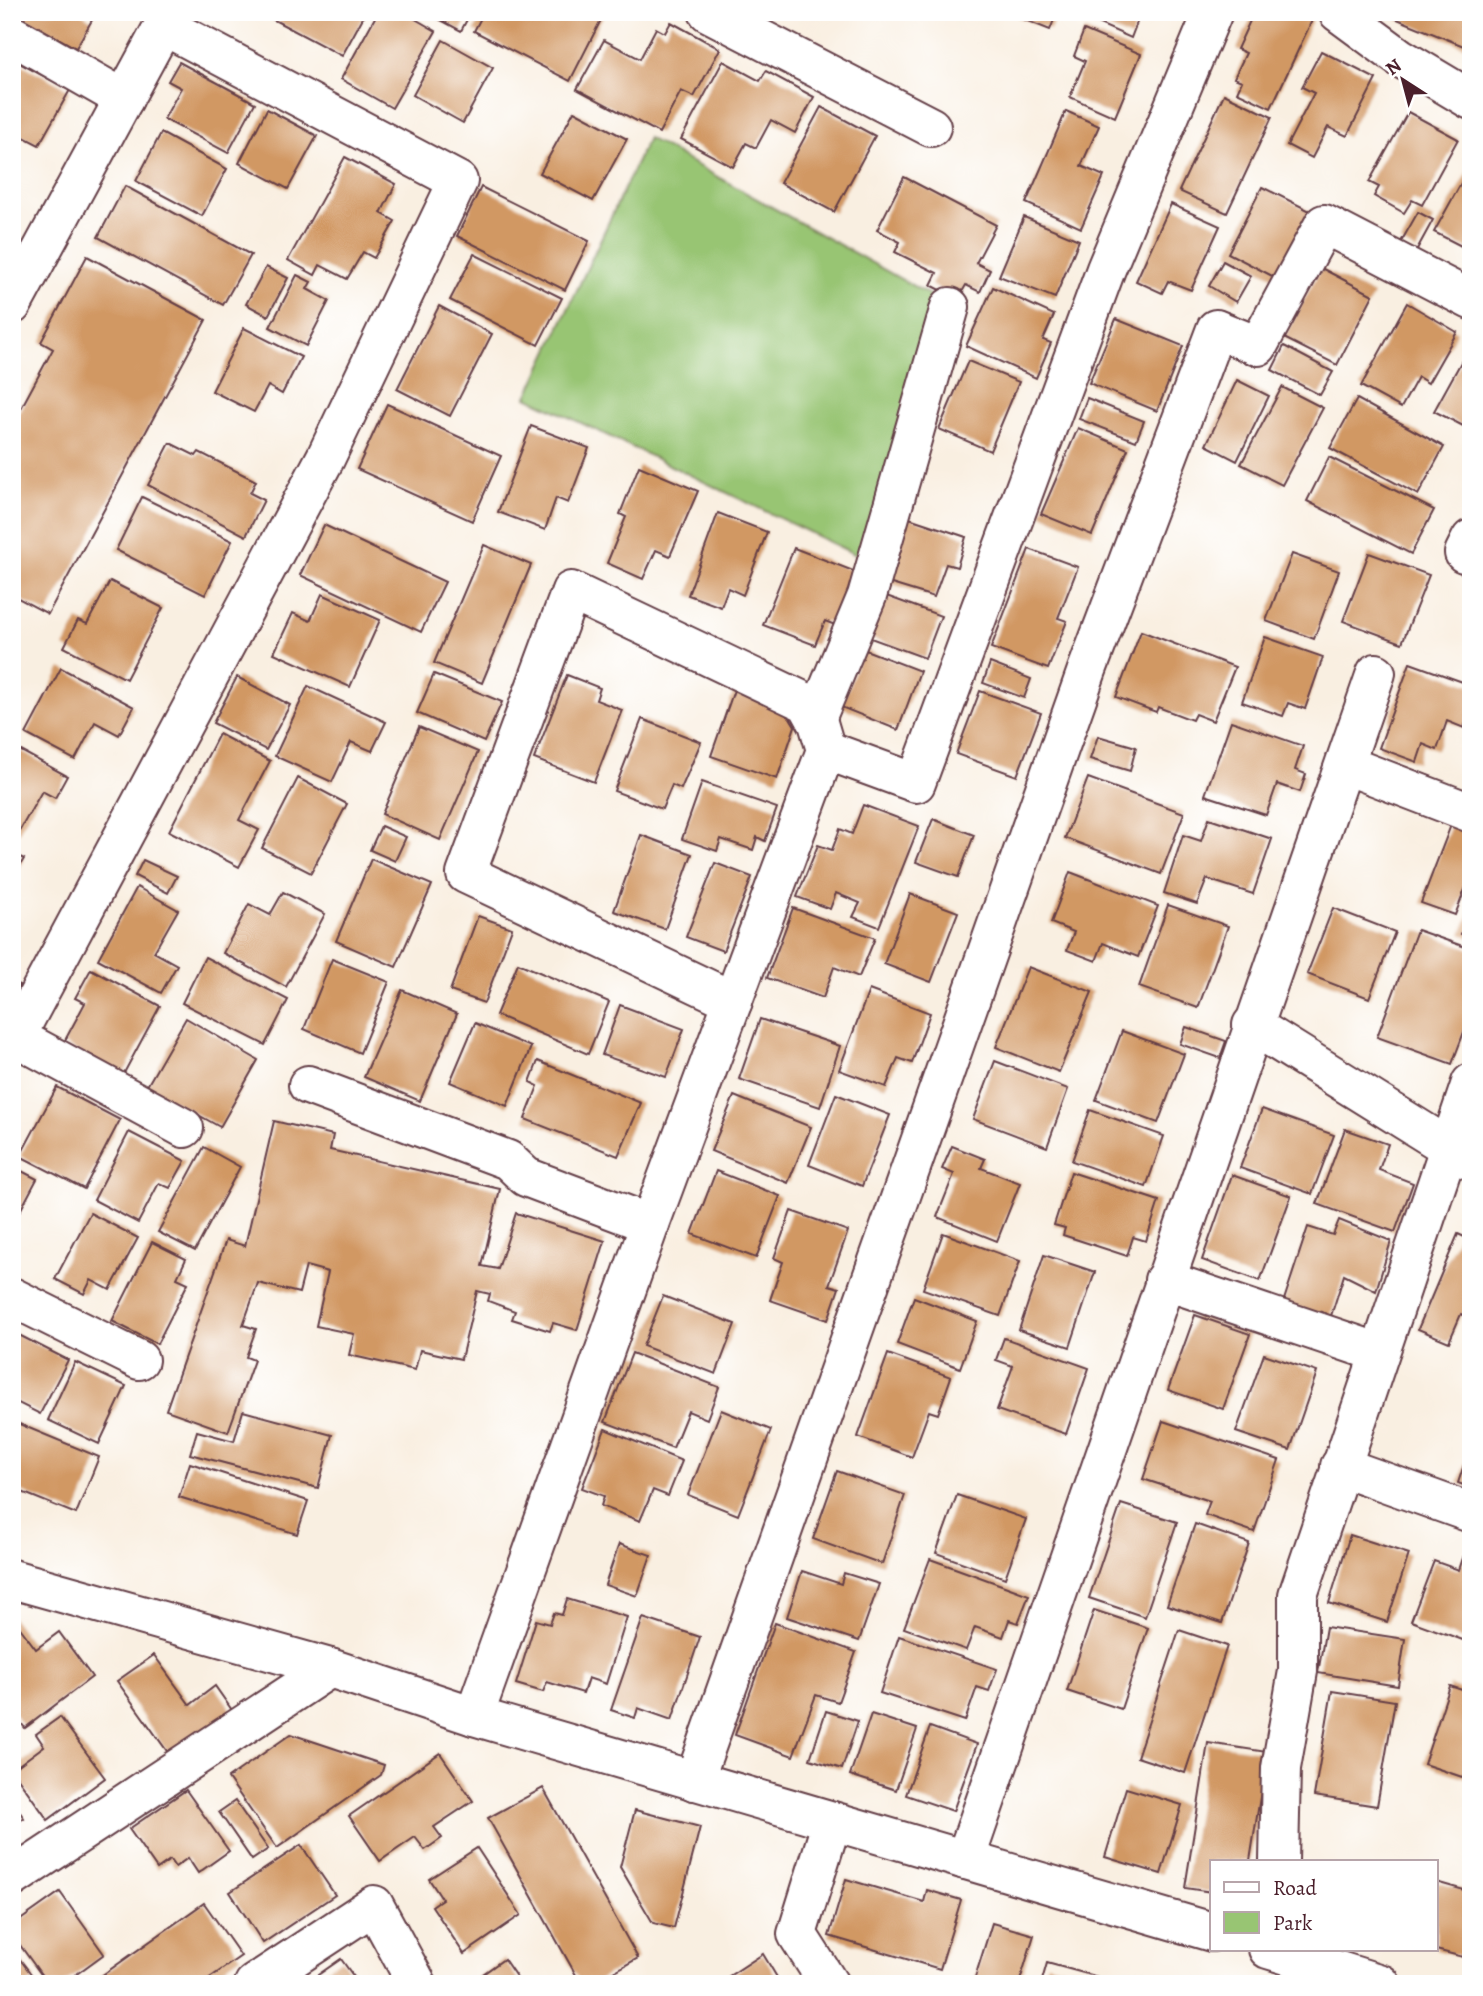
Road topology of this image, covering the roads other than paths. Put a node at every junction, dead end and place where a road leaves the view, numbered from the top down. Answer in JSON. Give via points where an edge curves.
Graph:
{"nodes":[{"id":1,"x":708,"y":12,"type":"edge"},
{"id":2,"x":1213,"y":12,"type":"edge"},
{"id":3,"x":1338,"y":12,"type":"edge"},
{"id":4,"x":167,"y":19,"type":"edge"},
{"id":5,"x":12,"y":35,"type":"edge"},
{"id":6,"x":124,"y":99,"type":"junction"},
{"id":7,"x":1471,"y":100,"type":"edge"},
{"id":8,"x":931,"y":127,"type":"dead end"},
{"id":9,"x":1471,"y":300,"type":"edge"},
{"id":10,"x":12,"y":305,"type":"edge"},
{"id":11,"x":950,"y":307,"type":"dead end"},
{"id":12,"x":1471,"y":540,"type":"edge"},
{"id":13,"x":1471,"y":555,"type":"edge"},
{"id":14,"x":1376,"y":673,"type":"dead end"},
{"id":15,"x":821,"y":734,"type":"junction"},
{"id":16,"x":1346,"y":765,"type":"junction"},
{"id":17,"x":1471,"y":813,"type":"edge"},
{"id":18,"x":733,"y":1001,"type":"junction"},
{"id":19,"x":1252,"y":1025,"type":"junction"},
{"id":20,"x":14,"y":1041,"type":"edge"},
{"id":21,"x":1471,"y":1083,"type":"edge"},
{"id":22,"x":308,"y":1085,"type":"dead end"},
{"id":23,"x":184,"y":1128,"type":"dead end"},
{"id":24,"x":1460,"y":1154,"type":"edge"},
{"id":25,"x":650,"y":1224,"type":"junction"},
{"id":26,"x":1164,"y":1280,"type":"junction"},
{"id":27,"x":12,"y":1297,"type":"edge"},
{"id":28,"x":1377,"y":1353,"type":"junction"},
{"id":29,"x":139,"y":1360,"type":"dead end"},
{"id":30,"x":1340,"y":1466,"type":"junction"},
{"id":31,"x":1471,"y":1513,"type":"edge"},
{"id":32,"x":13,"y":1580,"type":"edge"},
{"id":33,"x":330,"y":1668,"type":"junction"},
{"id":34,"x":474,"y":1716,"type":"junction"},
{"id":35,"x":694,"y":1781,"type":"junction"},
{"id":36,"x":832,"y":1821,"type":"junction"},
{"id":37,"x":965,"y":1860,"type":"junction"},
{"id":38,"x":1279,"y":1860,"type":"edge"},
{"id":39,"x":12,"y":1878,"type":"edge"},
{"id":40,"x":1210,"y":1931,"type":"edge"},
{"id":41,"x":1277,"y":1951,"type":"edge"},
{"id":42,"x":254,"y":1984,"type":"edge"},
{"id":43,"x":417,"y":1984,"type":"edge"},
{"id":44,"x":829,"y":1984,"type":"edge"},
{"id":45,"x":1381,"y":1984,"type":"edge"}],
"edges":[{"from":1,"to":8,"type":"street"},
{"from":2,"to":15,"type":"street","via":[[1106,268],[916,783]]},
{"from":3,"to":7,"type":"street","via":[[1399,57]]},
{"from":4,"to":6,"type":"street"},
{"from":4,"to":20,"type":"street","via":[[458,181],[326,457]]},
{"from":5,"to":6,"type":"street"},
{"from":6,"to":10,"type":"street"},
{"from":9,"to":35,"type":"street","via":[[1324,225],[1258,346],[1216,330],[1087,670]]},
{"from":11,"to":15,"type":"street","via":[[867,596]]},
{"from":12,"to":13,"type":"street","via":[[1464,553]]},
{"from":14,"to":16,"type":"street"},
{"from":15,"to":18,"type":"street"},
{"from":15,"to":18,"type":"street","via":[[807,703],[571,591],[467,874]]},
{"from":16,"to":17,"type":"street"},
{"from":16,"to":19,"type":"street"},
{"from":18,"to":25,"type":"street"},
{"from":19,"to":24,"type":"street"},
{"from":19,"to":26,"type":"street"},
{"from":20,"to":23,"type":"street"},
{"from":21,"to":24,"type":"street"},
{"from":22,"to":25,"type":"street","via":[[508,1160],[527,1177]]},
{"from":24,"to":28,"type":"street"},
{"from":25,"to":34,"type":"street"},
{"from":26,"to":28,"type":"street"},
{"from":26,"to":37,"type":"street"},
{"from":27,"to":29,"type":"street"},
{"from":28,"to":30,"type":"street"},
{"from":30,"to":31,"type":"street"},
{"from":30,"to":38,"type":"street","via":[[1298,1595],[1298,1671],[1281,1768]]},
{"from":32,"to":33,"type":"street"},
{"from":33,"to":34,"type":"street"},
{"from":33,"to":39,"type":"street"},
{"from":34,"to":35,"type":"street"},
{"from":35,"to":36,"type":"street"},
{"from":36,"to":37,"type":"street"},
{"from":36,"to":44,"type":"street","via":[[797,1934]]},
{"from":37,"to":40,"type":"street"},
{"from":41,"to":45,"type":"street"},
{"from":42,"to":43,"type":"street","via":[[374,1905]]}]}
